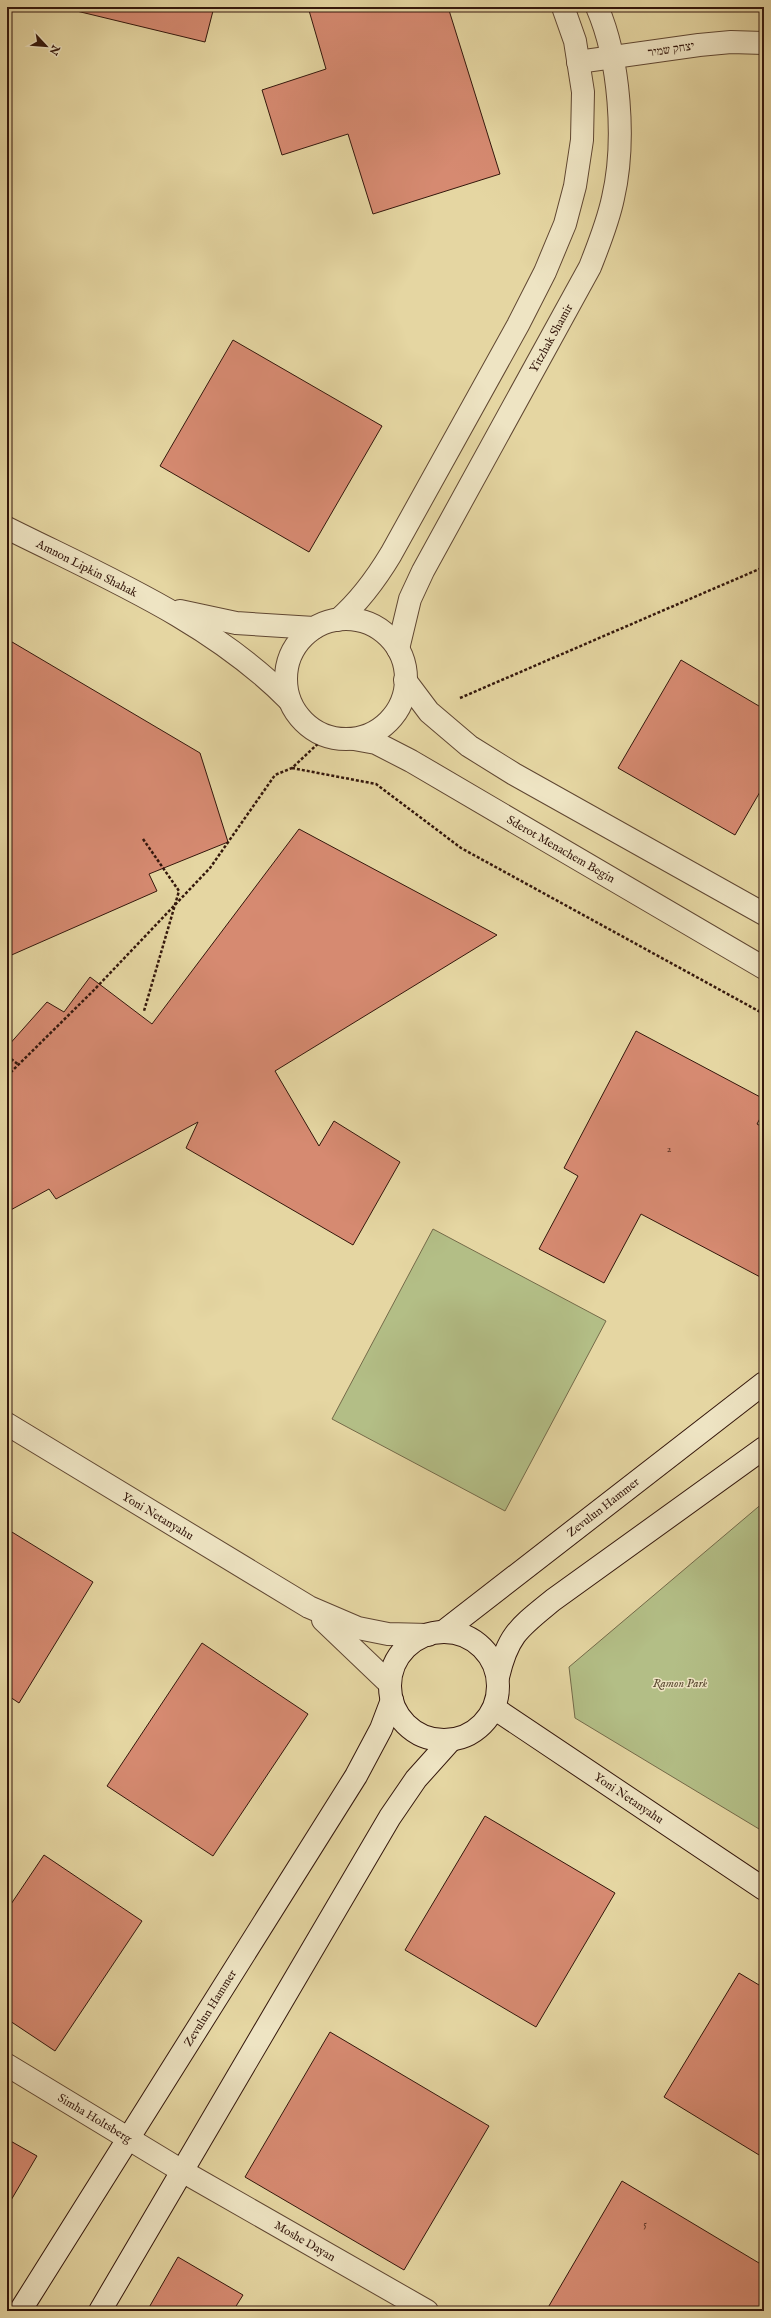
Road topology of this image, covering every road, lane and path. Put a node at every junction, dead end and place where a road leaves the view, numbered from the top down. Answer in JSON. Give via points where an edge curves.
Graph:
{"nodes":[{"id":1,"x":563,"y":7,"type":"edge"},
{"id":2,"x":597,"y":7,"type":"edge"},
{"id":3,"x":764,"y":43,"type":"edge"},
{"id":4,"x":612,"y":58,"type":"junction"},
{"id":5,"x":578,"y":62,"type":"junction"},
{"id":6,"x":7,"y":528,"type":"edge"},
{"id":7,"x":764,"y":567,"type":"edge"},
{"id":8,"x":167,"y":608,"type":"junction"},
{"id":9,"x":338,"y":620,"type":"junction"},
{"id":10,"x":314,"y":628,"type":"junction"},
{"id":11,"x":398,"y":649,"type":"junction"},
{"id":12,"x":405,"y":680,"type":"junction"},
{"id":13,"x":289,"y":700,"type":"junction"},
{"id":14,"x":429,"y":712,"type":"junction"},
{"id":15,"x":326,"y":736,"type":"junction"},
{"id":16,"x":759,"y":738,"type":"dead end"},
{"id":17,"x":764,"y":738,"type":"edge"},
{"id":18,"x":354,"y":739,"type":"junction"},
{"id":19,"x":292,"y":768,"type":"junction"},
{"id":20,"x":143,"y":839,"type":"dead end"},
{"id":21,"x":764,"y":914,"type":"edge"},
{"id":22,"x":764,"y":968,"type":"edge"},
{"id":23,"x":144,"y":1011,"type":"dead end"},
{"id":24,"x":764,"y":1014,"type":"edge"},
{"id":25,"x":7,"y":1056,"type":"edge"},
{"id":26,"x":19,"y":1065,"type":"junction"},
{"id":27,"x":7,"y":1076,"type":"edge"},
{"id":28,"x":764,"y":1383,"type":"edge"},
{"id":29,"x":7,"y":1424,"type":"edge"},
{"id":30,"x":764,"y":1448,"type":"edge"},
{"id":31,"x":309,"y":1608,"type":"junction"},
{"id":32,"x":436,"y":1633,"type":"junction"},
{"id":33,"x":498,"y":1677,"type":"junction"},
{"id":34,"x":391,"y":1692,"type":"junction"},
{"id":35,"x":494,"y":1708,"type":"junction"},
{"id":36,"x":451,"y":1740,"type":"junction"},
{"id":37,"x":764,"y":1889,"type":"edge"},
{"id":38,"x":7,"y":2065,"type":"edge"},
{"id":39,"x":128,"y":2138,"type":"junction"},
{"id":40,"x":182,"y":2171,"type":"junction"},
{"id":41,"x":20,"y":2311,"type":"edge"},
{"id":42,"x":100,"y":2311,"type":"edge"},
{"id":43,"x":427,"y":2311,"type":"edge"}],
"edges":[{"from":1,"to":5,"type":"street","via":[[575,41]]},
{"from":2,"to":4,"type":"street","name":"Yitzhak Shamir","via":[[605,25]]},
{"from":3,"to":4,"type":"street","name":"יצחק שמיר","via":[[699,44]]},
{"from":4,"to":5,"type":"street","name":"יצחק שמיר"},
{"from":4,"to":11,"type":"street","name":"Yitzhak Shamir","via":[[620,159],[603,234],[590,267],[423,571],[410,600]]},
{"from":5,"to":9,"type":"street","via":[[583,92],[582,140],[565,224],[554,252],[518,324],[392,554],[368,589]]},
{"from":6,"to":8,"type":"street","name":"Amnon Lipkin Shahak"},
{"from":7,"to":14,"type":"path"},
{"from":8,"to":10,"type":"street","name":"Amnon Lipkin Shahak","via":[[236,623]]},
{"from":8,"to":13,"type":"street","name":"Amnon Lipkin Shahak","via":[[253,666]]},
{"from":9,"to":10,"type":"street"},
{"from":9,"to":11,"type":"street","via":[[352,619],[371,624],[388,636]]},
{"from":10,"to":13,"type":"street","via":[[299,642],[289,660],[286,680]]},
{"from":11,"to":12,"type":"street","via":[[405,668]]},
{"from":12,"to":14,"type":"street"},
{"from":12,"to":18,"type":"street","via":[[405,689],[398,708],[385,724],[367,736]]},
{"from":13,"to":15,"type":"street","via":[[298,716],[310,728]]},
{"from":14,"to":21,"type":"street","via":[[469,746],[514,774]]},
{"from":15,"to":18,"type":"street"},
{"from":15,"to":19,"type":"path"},
{"from":16,"to":17,"type":"path"},
{"from":18,"to":22,"type":"street","name":"Sderot Menachem Begin","via":[[376,743],[411,761]]},
{"from":19,"to":24,"type":"path","via":[[376,784],[461,848]]},
{"from":19,"to":26,"type":"path","via":[[275,774],[210,868]]},
{"from":20,"to":23,"type":"path","bridge":true,"via":[[179,891]]},
{"from":25,"to":26,"type":"path"},
{"from":26,"to":27,"type":"path"},
{"from":28,"to":32,"type":"street","name":"Zevulun Hammer"},
{"from":29,"to":31,"type":"street","name":"Yoni Netanyahu"},
{"from":30,"to":33,"type":"street","via":[[526,1622],[512,1638],[503,1655]]},
{"from":31,"to":32,"type":"street","name":"Yoni Netanyahu","via":[[358,1628],[388,1634]]},
{"from":31,"to":34,"type":"street","name":"Yoni Netanyahu","via":[[350,1644]]},
{"from":32,"to":33,"type":"street","via":[[459,1634],[473,1640],[493,1662]]},
{"from":32,"to":34,"type":"street","via":[[413,1642],[401,1654],[393,1669]]},
{"from":33,"to":35,"type":"street"},
{"from":34,"to":36,"type":"street","via":[[398,1715],[419,1735]]},
{"from":34,"to":39,"type":"street","name":"Zevulun Hammer","via":[[381,1729],[356,1776]]},
{"from":35,"to":36,"type":"street","via":[[484,1723],[469,1735]]},
{"from":35,"to":37,"type":"street","name":"Yoni Netanyahu"},
{"from":36,"to":40,"type":"street","via":[[416,1779],[390,1817]]},
{"from":38,"to":39,"type":"street","name":"Simha Holtsberg"},
{"from":39,"to":40,"type":"street","name":"Simha Holtsberg"},
{"from":39,"to":41,"type":"street","name":"Zevulun Hammer"},
{"from":40,"to":42,"type":"street"},
{"from":40,"to":43,"type":"street","name":"Moshe Dayan"}]}
